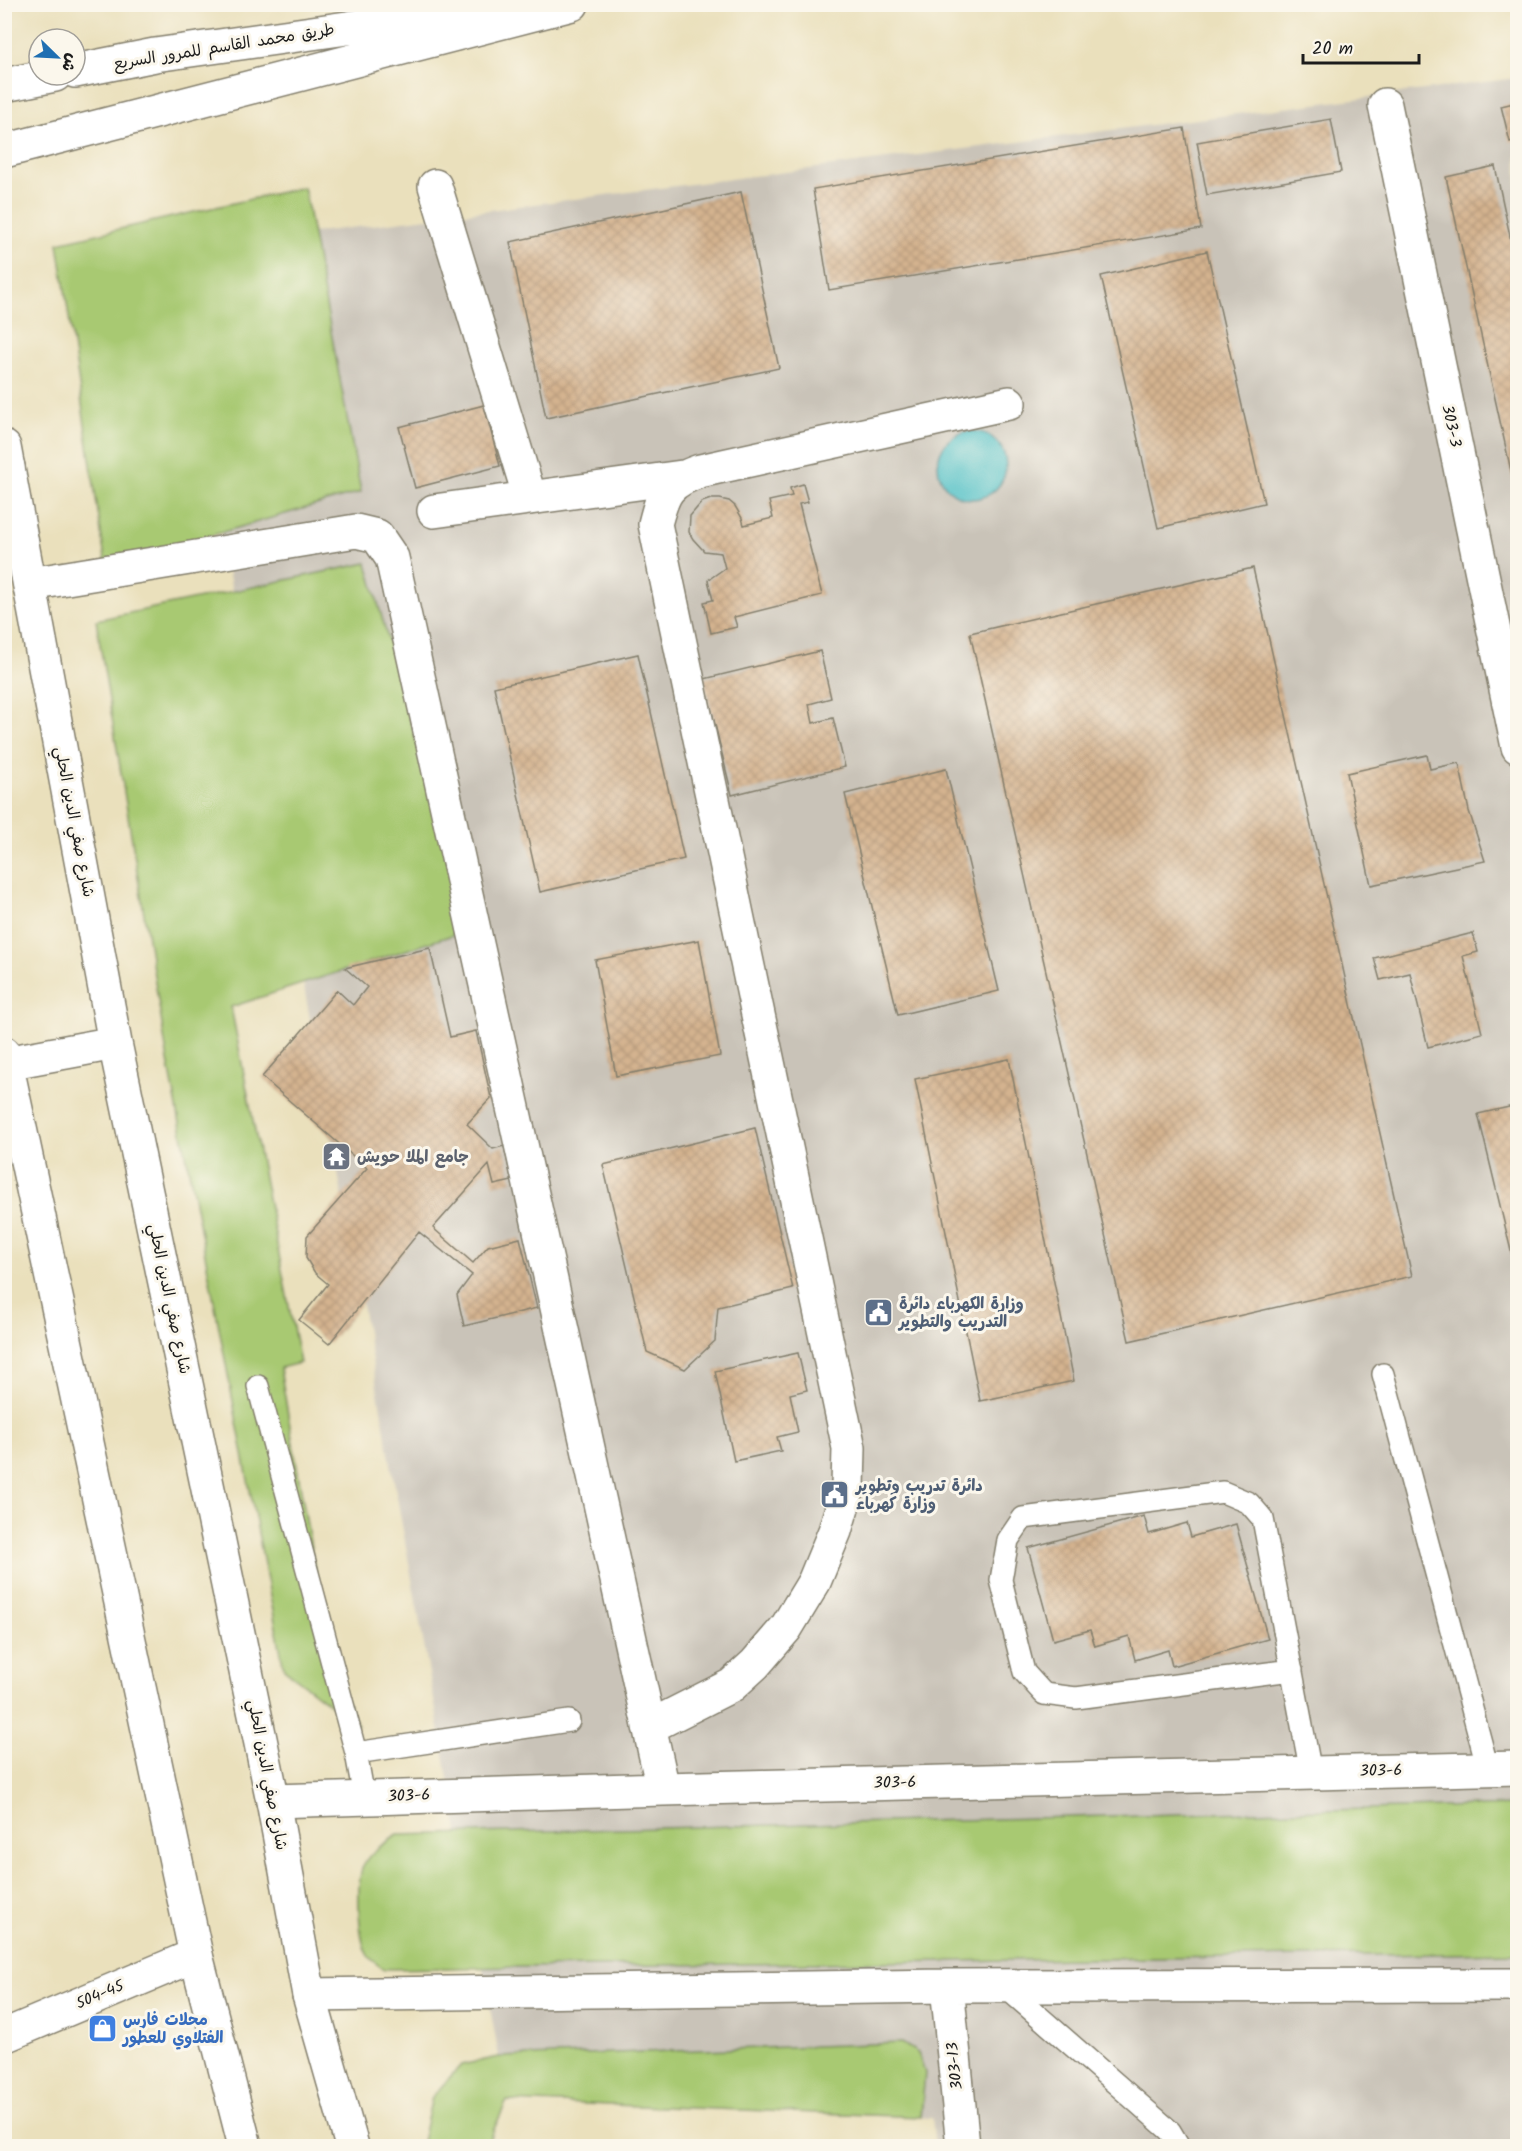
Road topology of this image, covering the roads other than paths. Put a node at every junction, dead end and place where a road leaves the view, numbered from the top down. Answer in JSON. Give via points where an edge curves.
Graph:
{"nodes":[{"id":1,"x":515,"y":4,"type":"edge"},
{"id":2,"x":572,"y":4,"type":"edge"},
{"id":3,"x":87,"y":68,"type":"edge"},
{"id":4,"x":27,"y":80,"type":"edge"},
{"id":5,"x":4,"y":85,"type":"edge"},
{"id":6,"x":1385,"y":105,"type":"dead end"},
{"id":7,"x":4,"y":151,"type":"edge"},
{"id":8,"x":435,"y":186,"type":"dead end"},
{"id":9,"x":1009,"y":403,"type":"dead end"},
{"id":10,"x":6,"y":463,"type":"edge"},
{"id":11,"x":682,"y":477,"type":"junction"},
{"id":12,"x":530,"y":498,"type":"junction"},
{"id":13,"x":434,"y":511,"type":"dead end"},
{"id":14,"x":30,"y":584,"type":"junction"},
{"id":15,"x":1518,"y":747,"type":"edge"},
{"id":16,"x":115,"y":1043,"type":"junction"},
{"id":17,"x":5,"y":1058,"type":"edge"},
{"id":18,"x":1383,"y":1374,"type":"dead end"},
{"id":19,"x":258,"y":1386,"type":"dead end"},
{"id":20,"x":1292,"y":1670,"type":"junction"},
{"id":21,"x":569,"y":1721,"type":"dead end"},
{"id":22,"x":649,"y":1727,"type":"junction"},
{"id":23,"x":356,"y":1753,"type":"junction"},
{"id":24,"x":1503,"y":1768,"type":"edge"},
{"id":25,"x":1311,"y":1773,"type":"junction"},
{"id":26,"x":663,"y":1789,"type":"junction"},
{"id":27,"x":364,"y":1797,"type":"junction"},
{"id":28,"x":273,"y":1801,"type":"junction"},
{"id":29,"x":196,"y":1955,"type":"junction"},
{"id":30,"x":1518,"y":1985,"type":"edge"},
{"id":31,"x":947,"y":1986,"type":"junction"},
{"id":32,"x":1004,"y":1986,"type":"junction"},
{"id":33,"x":309,"y":1995,"type":"junction"},
{"id":34,"x":4,"y":2036,"type":"edge"},
{"id":35,"x":245,"y":2146,"type":"edge"},
{"id":36,"x":352,"y":2146,"type":"edge"},
{"id":37,"x":963,"y":2146,"type":"edge"},
{"id":38,"x":1179,"y":2146,"type":"edge"}],
"edges":[{"from":1,"to":3,"type":"main road","name":"طريق محمد القاسم للمرور السريع","via":[[155,54]]},
{"from":2,"to":7,"type":"main road"},
{"from":4,"to":5,"type":"main road"},
{"from":6,"to":15,"type":"main road","name":"303-3"},
{"from":8,"to":12,"type":"main road"},
{"from":9,"to":11,"type":"main road"},
{"from":10,"to":14,"type":"main road","name":"شارع صفي الدين الحلي"},
{"from":11,"to":12,"type":"main road"},
{"from":11,"to":22,"type":"main road","via":[[662,496],[655,524],[849,1448],[848,1487],[814,1582],[786,1628],[732,1685]]},
{"from":12,"to":13,"type":"main road"},
{"from":14,"to":16,"type":"main road","name":"شارع صفي الدين الحلي"},
{"from":14,"to":22,"type":"main road","via":[[356,531],[377,536],[392,558]]},
{"from":16,"to":17,"type":"main road"},
{"from":16,"to":28,"type":"main road","name":"شارع صفي الدين الحلي"},
{"from":17,"to":29,"type":"main road"},
{"from":18,"to":24,"type":"lane"},
{"from":19,"to":23,"type":"lane"},
{"from":20,"to":20,"type":"lane","via":[[1263,1519],[1249,1503],[1223,1492],[1023,1518],[1008,1540],[1001,1580],[1024,1672],[1044,1694],[1076,1698]]},
{"from":20,"to":25,"type":"lane"},
{"from":21,"to":23,"type":"lane"},
{"from":22,"to":26,"type":"main road"},
{"from":23,"to":27,"type":"lane"},
{"from":24,"to":25,"type":"main road","name":"303-6"},
{"from":25,"to":26,"type":"main road","name":"303-6"},
{"from":26,"to":27,"type":"main road","name":"303-6"},
{"from":27,"to":28,"type":"main road","name":"303-6"},
{"from":28,"to":33,"type":"main road","name":"شارع صفي الدين الحلي"},
{"from":29,"to":34,"type":"main road","name":"504-45"},
{"from":29,"to":35,"type":"main road"},
{"from":30,"to":32,"type":"main road"},
{"from":31,"to":32,"type":"main road"},
{"from":31,"to":33,"type":"main road"},
{"from":31,"to":37,"type":"main road","name":"303-13"},
{"from":32,"to":38,"type":"lane","via":[[1170,2131]]},
{"from":33,"to":36,"type":"main road","name":"شارع صفي الدين الحلي"}]}
